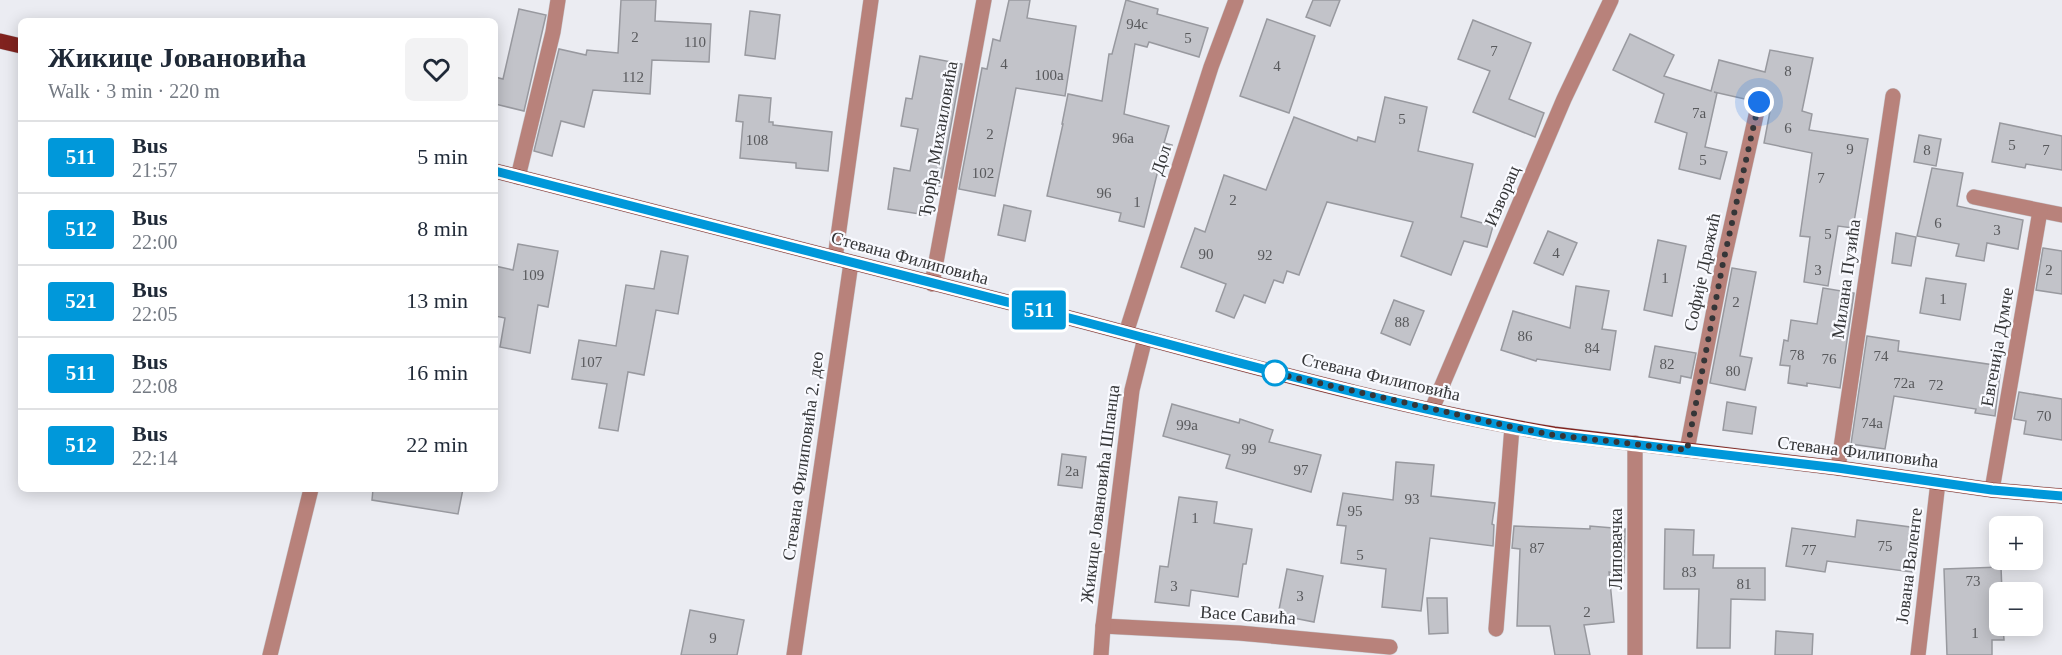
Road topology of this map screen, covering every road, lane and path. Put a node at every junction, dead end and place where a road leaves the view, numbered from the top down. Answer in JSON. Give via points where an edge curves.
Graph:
{"nodes":[{"id":1,"x":558,"y":0,"type":"edge"},
{"id":2,"x":871,"y":0,"type":"edge"},
{"id":3,"x":984,"y":0,"type":"edge"},
{"id":4,"x":1236,"y":0,"type":"edge"},
{"id":5,"x":1611,"y":0,"type":"edge"},
{"id":6,"x":0,"y":41,"type":"edge"},
{"id":7,"x":18,"y":45,"type":"edge"},
{"id":8,"x":1893,"y":96,"type":"dead end"},
{"id":9,"x":1759,"y":102,"type":"dead end"},
{"id":10,"x":498,"y":172,"type":"edge"},
{"id":11,"x":518,"y":177,"type":"junction"},
{"id":12,"x":1974,"y":197,"type":"dead end"},
{"id":13,"x":2040,"y":211,"type":"junction"},
{"id":14,"x":2062,"y":215,"type":"edge"},
{"id":15,"x":835,"y":258,"type":"junction"},
{"id":16,"x":851,"y":264,"type":"junction"},
{"id":17,"x":932,"y":284,"type":"junction"},
{"id":18,"x":1126,"y":333,"type":"junction"},
{"id":19,"x":1145,"y":338,"type":"junction"},
{"id":20,"x":1432,"y":409,"type":"junction"},
{"id":21,"x":1512,"y":427,"type":"junction"},
{"id":22,"x":1635,"y":443,"type":"junction"},
{"id":23,"x":1687,"y":450,"type":"junction"},
{"id":24,"x":1838,"y":468,"type":"junction"},
{"id":25,"x":1938,"y":482,"type":"junction"},
{"id":26,"x":1992,"y":490,"type":"junction"},
{"id":27,"x":310,"y":492,"type":"edge"},
{"id":28,"x":2062,"y":496,"type":"edge"},
{"id":29,"x":1103,"y":626,"type":"junction"},
{"id":30,"x":1496,"y":629,"type":"dead end"},
{"id":31,"x":1390,"y":646,"type":"dead end"},
{"id":32,"x":270,"y":655,"type":"edge"},
{"id":33,"x":794,"y":655,"type":"edge"},
{"id":34,"x":1101,"y":655,"type":"edge"},
{"id":35,"x":1635,"y":655,"type":"edge"},
{"id":36,"x":1918,"y":655,"type":"edge"}],
"edges":[{"from":1,"to":11,"type":"street"},
{"from":2,"to":15,"type":"street"},
{"from":3,"to":17,"type":"street","name":"Ђорђа Михаиловића"},
{"from":4,"to":18,"type":"street","name":"Дол"},
{"from":5,"to":20,"type":"street","name":"Изворац","via":[[1564,99]]},
{"from":6,"to":7,"type":"main road"},
{"from":8,"to":24,"type":"street","name":"Милана Пузића"},
{"from":9,"to":23,"type":"street","name":"Софије Дражић"},
{"from":10,"to":11,"type":"main road","name":"Стевана Филиповића"},
{"from":11,"to":15,"type":"main road","name":"Стевана Филиповића"},
{"from":12,"to":13,"type":"street"},
{"from":13,"to":14,"type":"street"},
{"from":13,"to":26,"type":"street","name":"Евгенија Думче"},
{"from":15,"to":16,"type":"main road","name":"Стевана Филиповића"},
{"from":16,"to":17,"type":"main road","name":"Стевана Филиповића"},
{"from":16,"to":33,"type":"street","name":"Стевана Филиповића 2. део"},
{"from":17,"to":18,"type":"main road","name":"Стевана Филиповића"},
{"from":18,"to":19,"type":"main road","name":"Стевана Филиповића"},
{"from":19,"to":20,"type":"main road","name":"Стевана Филиповића"},
{"from":19,"to":29,"type":"street","name":"Жикице Јовановића Шпанца","via":[[1132,390]]},
{"from":20,"to":21,"type":"main road","name":"Стевана Филиповића"},
{"from":21,"to":22,"type":"main road","name":"Стевана Филиповића"},
{"from":21,"to":30,"type":"street"},
{"from":22,"to":23,"type":"main road","name":"Стевана Филиповића"},
{"from":22,"to":35,"type":"street","name":"Липовачка"},
{"from":23,"to":24,"type":"main road","name":"Стевана Филиповића"},
{"from":24,"to":25,"type":"main road","name":"Стевана Филиповића"},
{"from":25,"to":26,"type":"main road","name":"Стевана Филиповића"},
{"from":25,"to":36,"type":"street","name":"Јована Валенте"},
{"from":26,"to":28,"type":"main road","name":"Стевана Филиповића"},
{"from":27,"to":32,"type":"street"},
{"from":29,"to":31,"type":"street","name":"Васе Савића"},
{"from":29,"to":34,"type":"street","name":"Жикице Јовановића Шпанца"}]}
